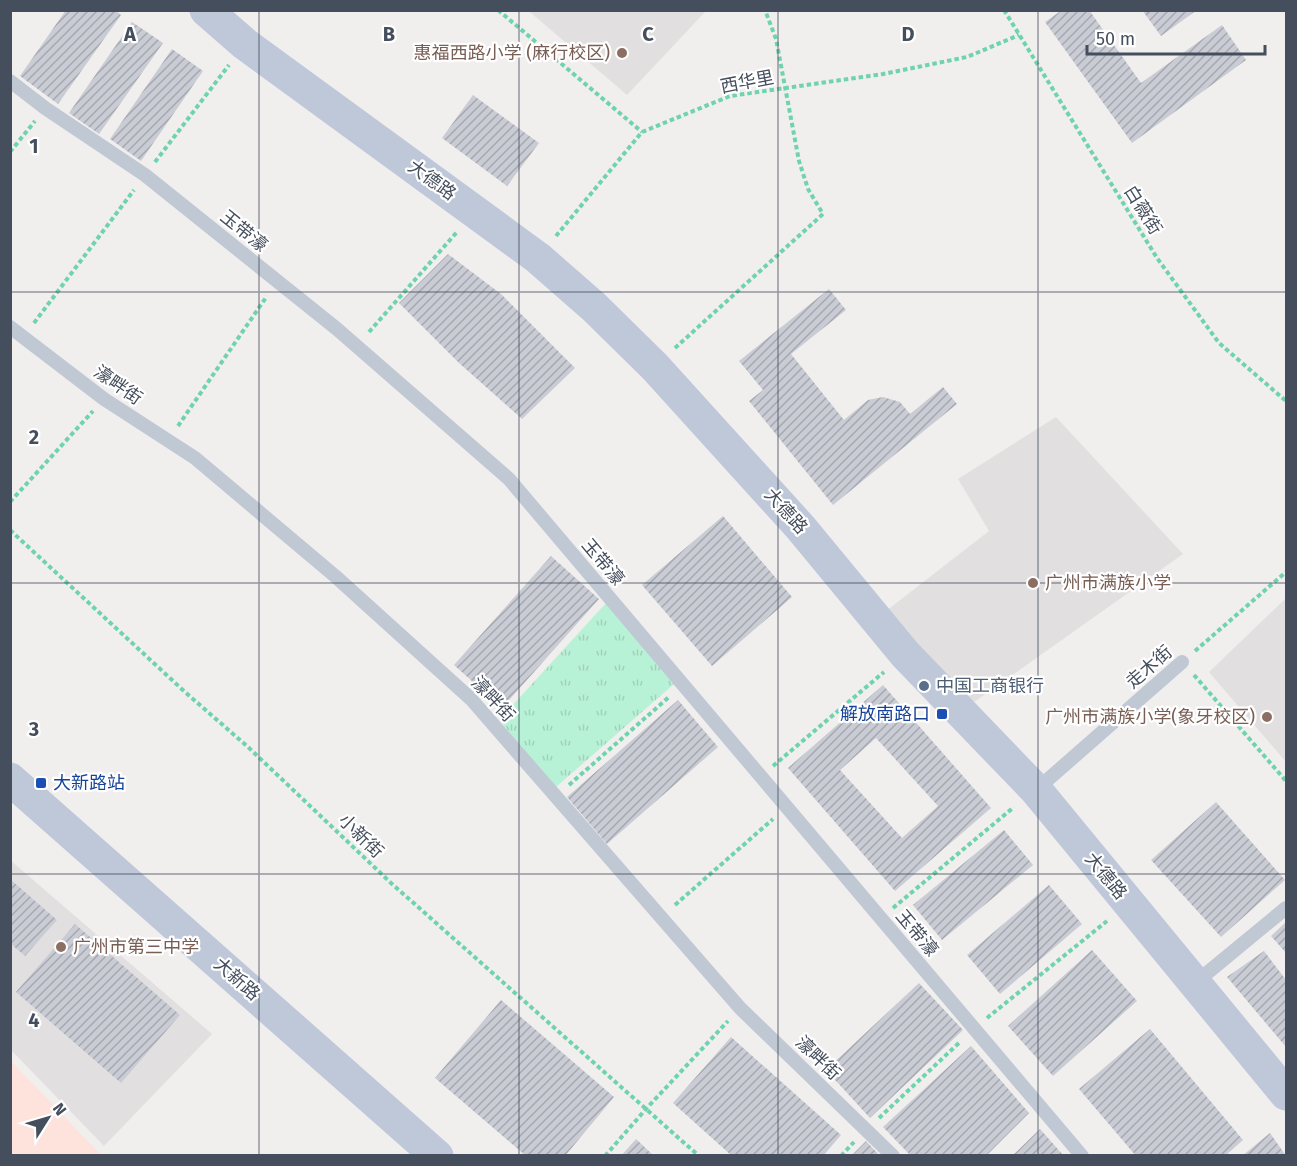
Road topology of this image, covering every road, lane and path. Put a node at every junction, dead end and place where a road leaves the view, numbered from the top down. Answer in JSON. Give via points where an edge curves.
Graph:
{"nodes":[{"id":1,"x":206,"y":10,"type":"edge"},
{"id":2,"x":498,"y":10,"type":"edge"},
{"id":3,"x":765,"y":10,"type":"edge"},
{"id":4,"x":1004,"y":10,"type":"edge"},
{"id":5,"x":1019,"y":35,"type":"junction"},
{"id":6,"x":245,"y":44,"type":"junction"},
{"id":7,"x":10,"y":81,"type":"edge"},
{"id":8,"x":784,"y":88,"type":"junction"},
{"id":9,"x":45,"y":108,"type":"junction"},
{"id":10,"x":642,"y":132,"type":"junction"},
{"id":11,"x":10,"y":152,"type":"edge"},
{"id":12,"x":145,"y":175,"type":"junction"},
{"id":13,"x":475,"y":211,"type":"junction"},
{"id":14,"x":538,"y":258,"type":"junction"},
{"id":15,"x":277,"y":281,"type":"junction"},
{"id":16,"x":10,"y":327,"type":"edge"},
{"id":17,"x":23,"y":338,"type":"junction"},
{"id":18,"x":357,"y":346,"type":"junction"},
{"id":19,"x":655,"y":367,"type":"junction"},
{"id":20,"x":1287,"y":401,"type":"edge"},
{"id":21,"x":92,"y":412,"type":"dead end"},
{"id":22,"x":169,"y":441,"type":"junction"},
{"id":23,"x":10,"y":502,"type":"edge"},
{"id":24,"x":10,"y":530,"type":"edge"},
{"id":25,"x":1287,"y":572,"type":"edge"},
{"id":26,"x":905,"y":654,"type":"junction"},
{"id":27,"x":1182,"y":662,"type":"junction"},
{"id":28,"x":683,"y":685,"type":"junction"},
{"id":29,"x":761,"y":776,"type":"junction"},
{"id":30,"x":10,"y":779,"type":"edge"},
{"id":31,"x":1287,"y":781,"type":"edge"},
{"id":32,"x":1036,"y":790,"type":"junction"},
{"id":33,"x":556,"y":796,"type":"junction"},
{"id":34,"x":787,"y":807,"type":"junction"},
{"id":35,"x":1287,"y":908,"type":"edge"},
{"id":36,"x":661,"y":918,"type":"junction"},
{"id":37,"x":881,"y":918,"type":"junction"},
{"id":38,"x":1194,"y":983,"type":"junction"},
{"id":39,"x":740,"y":1008,"type":"junction"},
{"id":40,"x":1287,"y":1094,"type":"edge"},
{"id":41,"x":646,"y":1109,"type":"junction"},
{"id":42,"x":437,"y":1155,"type":"edge"},
{"id":43,"x":605,"y":1155,"type":"edge"},
{"id":44,"x":699,"y":1155,"type":"edge"},
{"id":45,"x":893,"y":1155,"type":"edge"},
{"id":46,"x":1082,"y":1155,"type":"edge"}],
"edges":[{"from":1,"to":6,"type":"main road","name":"大德路"},
{"from":2,"to":10,"type":"path"},
{"from":3,"to":8,"type":"path","via":[[776,39]]},
{"from":4,"to":5,"type":"path","name":"白薇街"},
{"from":5,"to":8,"type":"path","name":"西华里","via":[[967,57]]},
{"from":5,"to":20,"type":"path","name":"白薇街","via":[[1157,258],[1219,343]]},
{"from":6,"to":12,"type":"path"},
{"from":6,"to":13,"type":"main road","name":"大德路"},
{"from":7,"to":9,"type":"lane","name":"玉带濠"},
{"from":8,"to":10,"type":"path","name":"西华里","via":[[730,96]]},
{"from":8,"to":19,"type":"path","via":[[799,161],[808,189],[823,214]]},
{"from":9,"to":11,"type":"path"},
{"from":9,"to":12,"type":"lane","name":"玉带濠"},
{"from":10,"to":14,"type":"path","name":"西华里"},
{"from":12,"to":15,"type":"lane","name":"玉带濠"},
{"from":12,"to":17,"type":"path"},
{"from":13,"to":14,"type":"main road","name":"大德路"},
{"from":13,"to":18,"type":"path"},
{"from":14,"to":19,"type":"main road","name":"大德路"},
{"from":15,"to":18,"type":"lane","name":"玉带濠"},
{"from":15,"to":22,"type":"path"},
{"from":16,"to":17,"type":"lane","name":"濠畔街"},
{"from":17,"to":22,"type":"lane","name":"濠畔街","via":[[104,399]]},
{"from":18,"to":28,"type":"lane","name":"玉带濠","via":[[509,479]]},
{"from":19,"to":26,"type":"main road","name":"大德路","via":[[801,528]]},
{"from":21,"to":23,"type":"path"},
{"from":22,"to":33,"type":"lane","name":"濠畔街","via":[[195,458],[335,576],[471,699]]},
{"from":24,"to":41,"type":"path","name":"小新街","via":[[391,883]]},
{"from":25,"to":27,"type":"path","name":"走木街"},
{"from":26,"to":29,"type":"path"},
{"from":26,"to":32,"type":"main road","name":"大德路"},
{"from":27,"to":31,"type":"path"},
{"from":27,"to":32,"type":"lane","name":"走木街"},
{"from":28,"to":29,"type":"lane","name":"玉带濠"},
{"from":28,"to":33,"type":"path"},
{"from":29,"to":34,"type":"lane","name":"玉带濠"},
{"from":30,"to":42,"type":"main road","name":"大新路"},
{"from":32,"to":37,"type":"path"},
{"from":32,"to":38,"type":"main road","name":"大德路"},
{"from":33,"to":36,"type":"lane","name":"濠畔街"},
{"from":34,"to":36,"type":"path"},
{"from":34,"to":37,"type":"lane","name":"玉带濠"},
{"from":35,"to":38,"type":"lane"},
{"from":36,"to":39,"type":"lane","name":"濠畔街"},
{"from":37,"to":46,"type":"lane","name":"玉带濠"},
{"from":38,"to":40,"type":"main road","name":"大德路"},
{"from":39,"to":41,"type":"path"},
{"from":39,"to":45,"type":"lane","name":"濠畔街"},
{"from":41,"to":43,"type":"path"},
{"from":41,"to":44,"type":"path","name":"小新街"}]}
